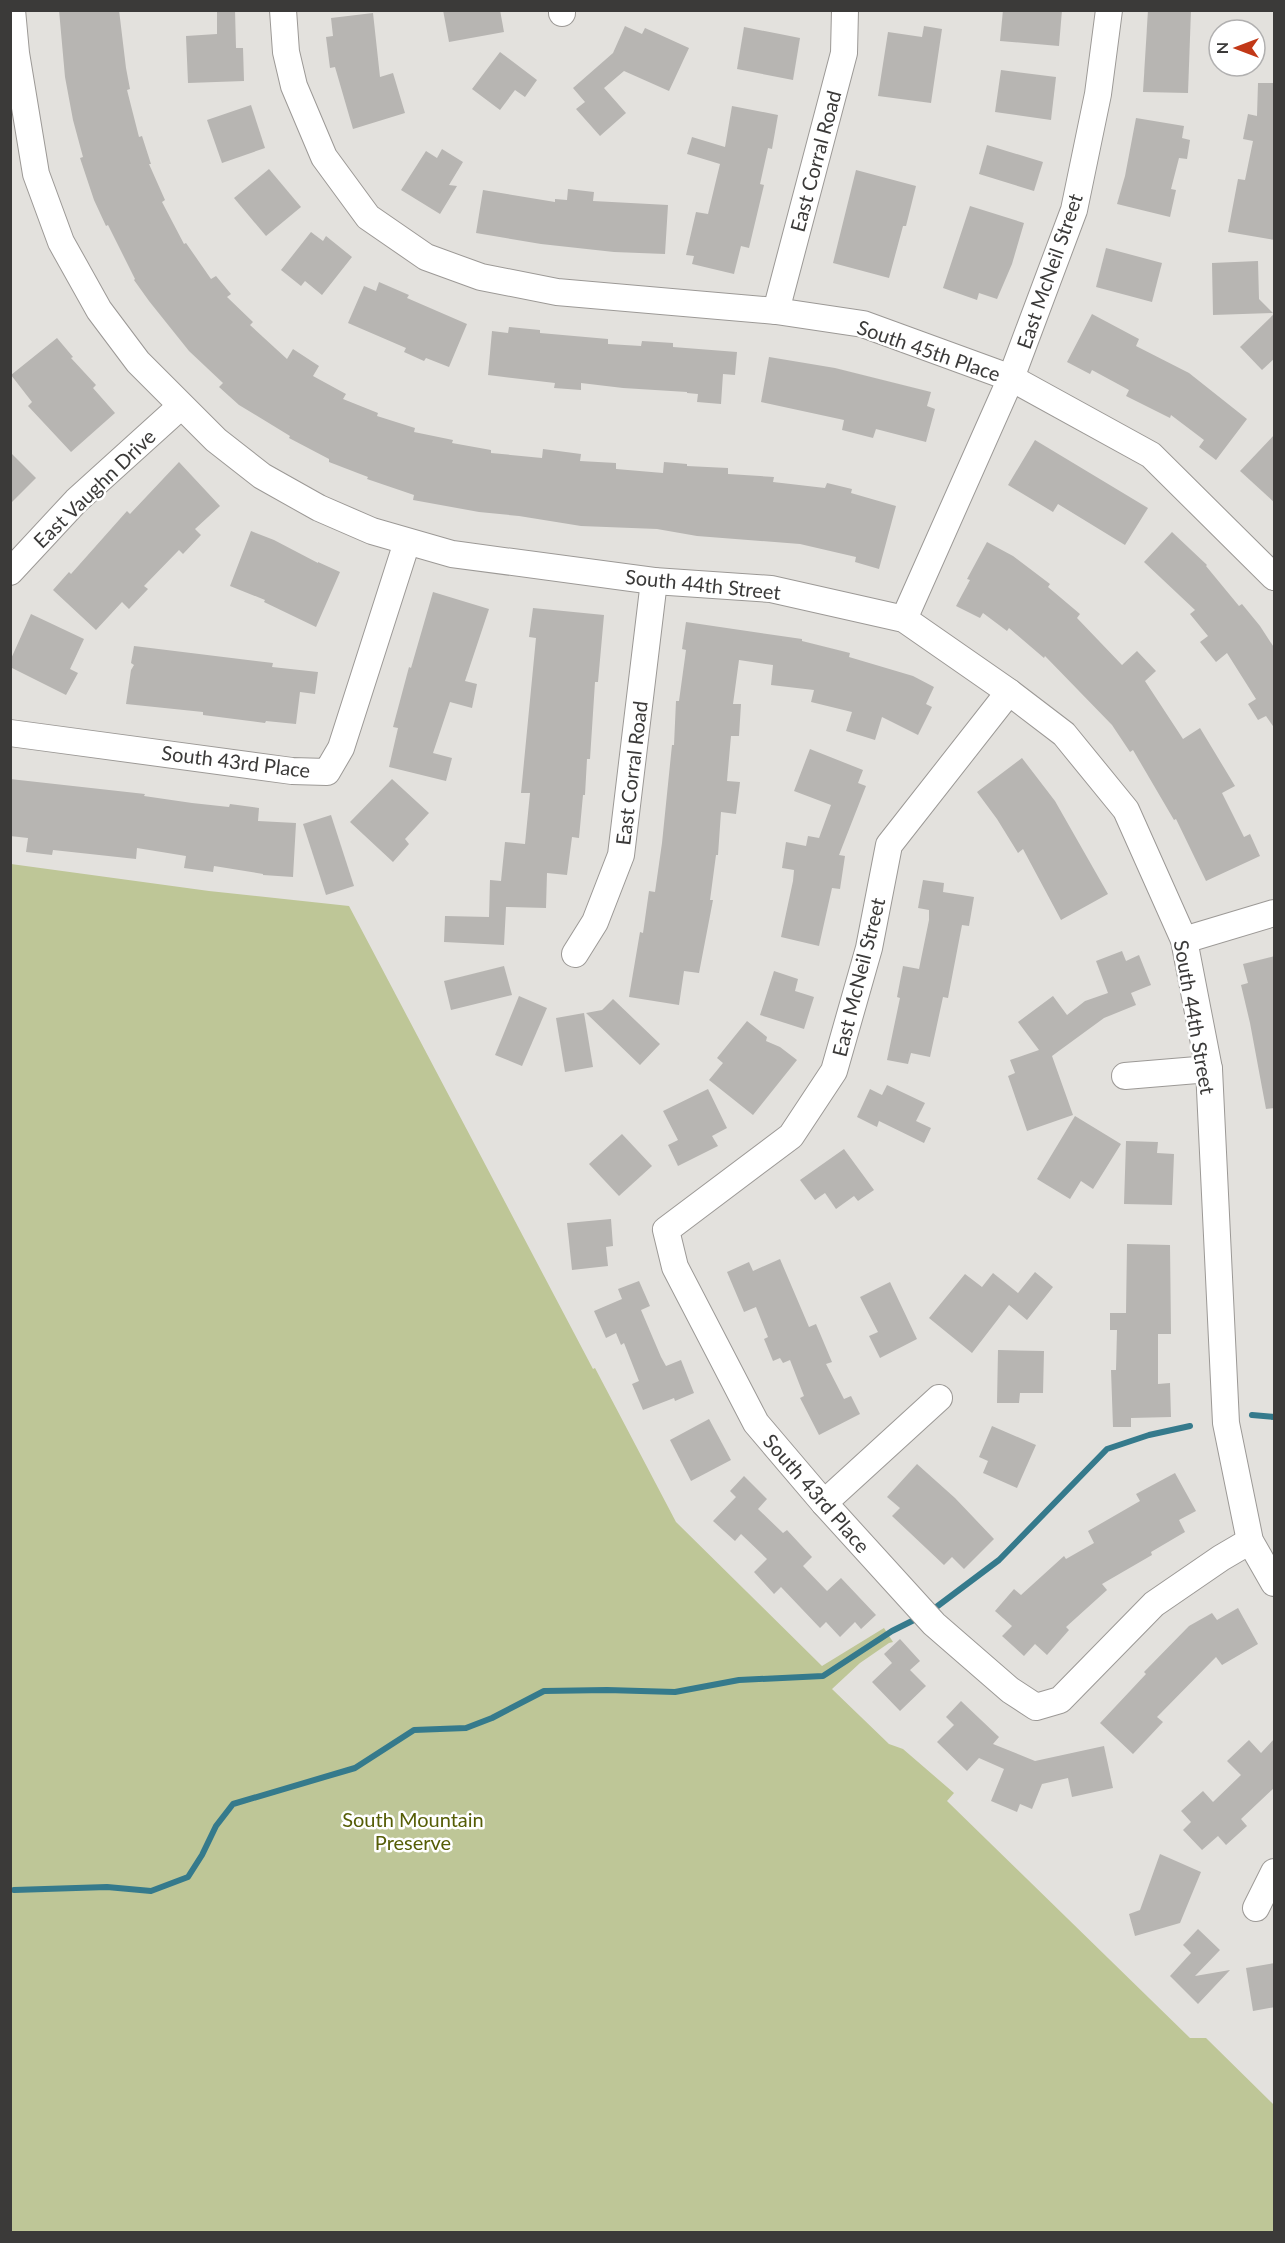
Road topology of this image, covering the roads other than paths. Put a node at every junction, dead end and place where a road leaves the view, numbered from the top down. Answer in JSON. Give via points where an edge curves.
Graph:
{"nodes":[{"id":1,"x":12,"y":10,"type":"edge"},
{"id":2,"x":283,"y":10,"type":"edge"},
{"id":3,"x":845,"y":10,"type":"edge"},
{"id":4,"x":1109,"y":10,"type":"edge"},
{"id":5,"x":13,"y":54,"type":"edge"},
{"id":6,"x":776,"y":311,"type":"junction"},
{"id":7,"x":1011,"y":378,"type":"junction"},
{"id":8,"x":181,"y":406,"type":"junction"},
{"id":9,"x":407,"y":542,"type":"junction"},
{"id":10,"x":10,"y":572,"type":"edge"},
{"id":11,"x":1275,"y":577,"type":"edge"},
{"id":12,"x":654,"y":581,"type":"junction"},
{"id":13,"x":904,"y":619,"type":"junction"},
{"id":14,"x":1009,"y":692,"type":"junction"},
{"id":15,"x":10,"y":733,"type":"edge"},
{"id":16,"x":1275,"y":913,"type":"edge"},
{"id":17,"x":1184,"y":940,"type":"junction"},
{"id":18,"x":575,"y":954,"type":"dead end"},
{"id":19,"x":1209,"y":1069,"type":"junction"},
{"id":20,"x":1125,"y":1076,"type":"dead end"},
{"id":21,"x":666,"y":1230,"type":"joint"},
{"id":22,"x":939,"y":1398,"type":"dead end"},
{"id":23,"x":824,"y":1503,"type":"junction"},
{"id":24,"x":1250,"y":1541,"type":"junction"},
{"id":25,"x":1275,"y":1583,"type":"edge"},
{"id":26,"x":1275,"y":1872,"type":"edge"},
{"id":27,"x":1256,"y":1908,"type":"dead end"}],
"edges":[{"from":1,"to":5,"type":"street","name":"South 44th Street"},
{"from":2,"to":6,"type":"street","name":"South 45th Place","via":[[286,52],[294,86],[324,156],[368,216],[426,257],[481,277],[557,292]]},
{"from":3,"to":6,"type":"street","name":"East Corral Road","via":[[844,53]]},
{"from":4,"to":7,"type":"street","name":"East McNeil Street","via":[[1098,94],[1074,210]]},
{"from":5,"to":8,"type":"street","name":"South 44th Street","via":[[36,174],[61,242],[99,310],[138,362]]},
{"from":6,"to":7,"type":"street","name":"South 45th Place","via":[[863,324]]},
{"from":7,"to":11,"type":"street","name":"South 45th Place","via":[[1151,455]]},
{"from":7,"to":13,"type":"street","name":"East McNeil Street"},
{"from":8,"to":9,"type":"street","name":"South 44th Street","via":[[262,476],[319,508]]},
{"from":8,"to":10,"type":"street","name":"East Vaughn Drive","via":[[76,501]]},
{"from":9,"to":12,"type":"street","name":"South 44th Street","via":[[452,554]]},
{"from":9,"to":15,"type":"street","name":"South 43rd Place","via":[[341,748],[327,771],[292,771]]},
{"from":12,"to":13,"type":"street","name":"South 44th Street","via":[[771,589]]},
{"from":12,"to":18,"type":"street","name":"East Corral Road","via":[[621,855],[595,922]]},
{"from":13,"to":14,"type":"street","name":"South 44th Street"},
{"from":14,"to":17,"type":"street","name":"South 44th Street","via":[[1064,734],[1126,810]]},
{"from":14,"to":21,"type":"street","name":"East McNeil Street","via":[[889,845],[869,948],[834,1071],[791,1136]]},
{"from":16,"to":17,"type":"street"},
{"from":17,"to":19,"type":"street","name":"South 44th Street"},
{"from":19,"to":20,"type":"street"},
{"from":19,"to":24,"type":"street","name":"South 44th Street","via":[[1226,1423]]},
{"from":21,"to":23,"type":"street","name":"South 43rd Place","via":[[675,1267],[756,1423]]},
{"from":22,"to":23,"type":"street"},
{"from":23,"to":24,"type":"street","name":"South 43rd Place","via":[[934,1624],[1010,1690],[1036,1707],[1060,1700],[1154,1604]]},
{"from":24,"to":25,"type":"street","name":"South 44th Street"},
{"from":26,"to":27,"type":"street"}]}
